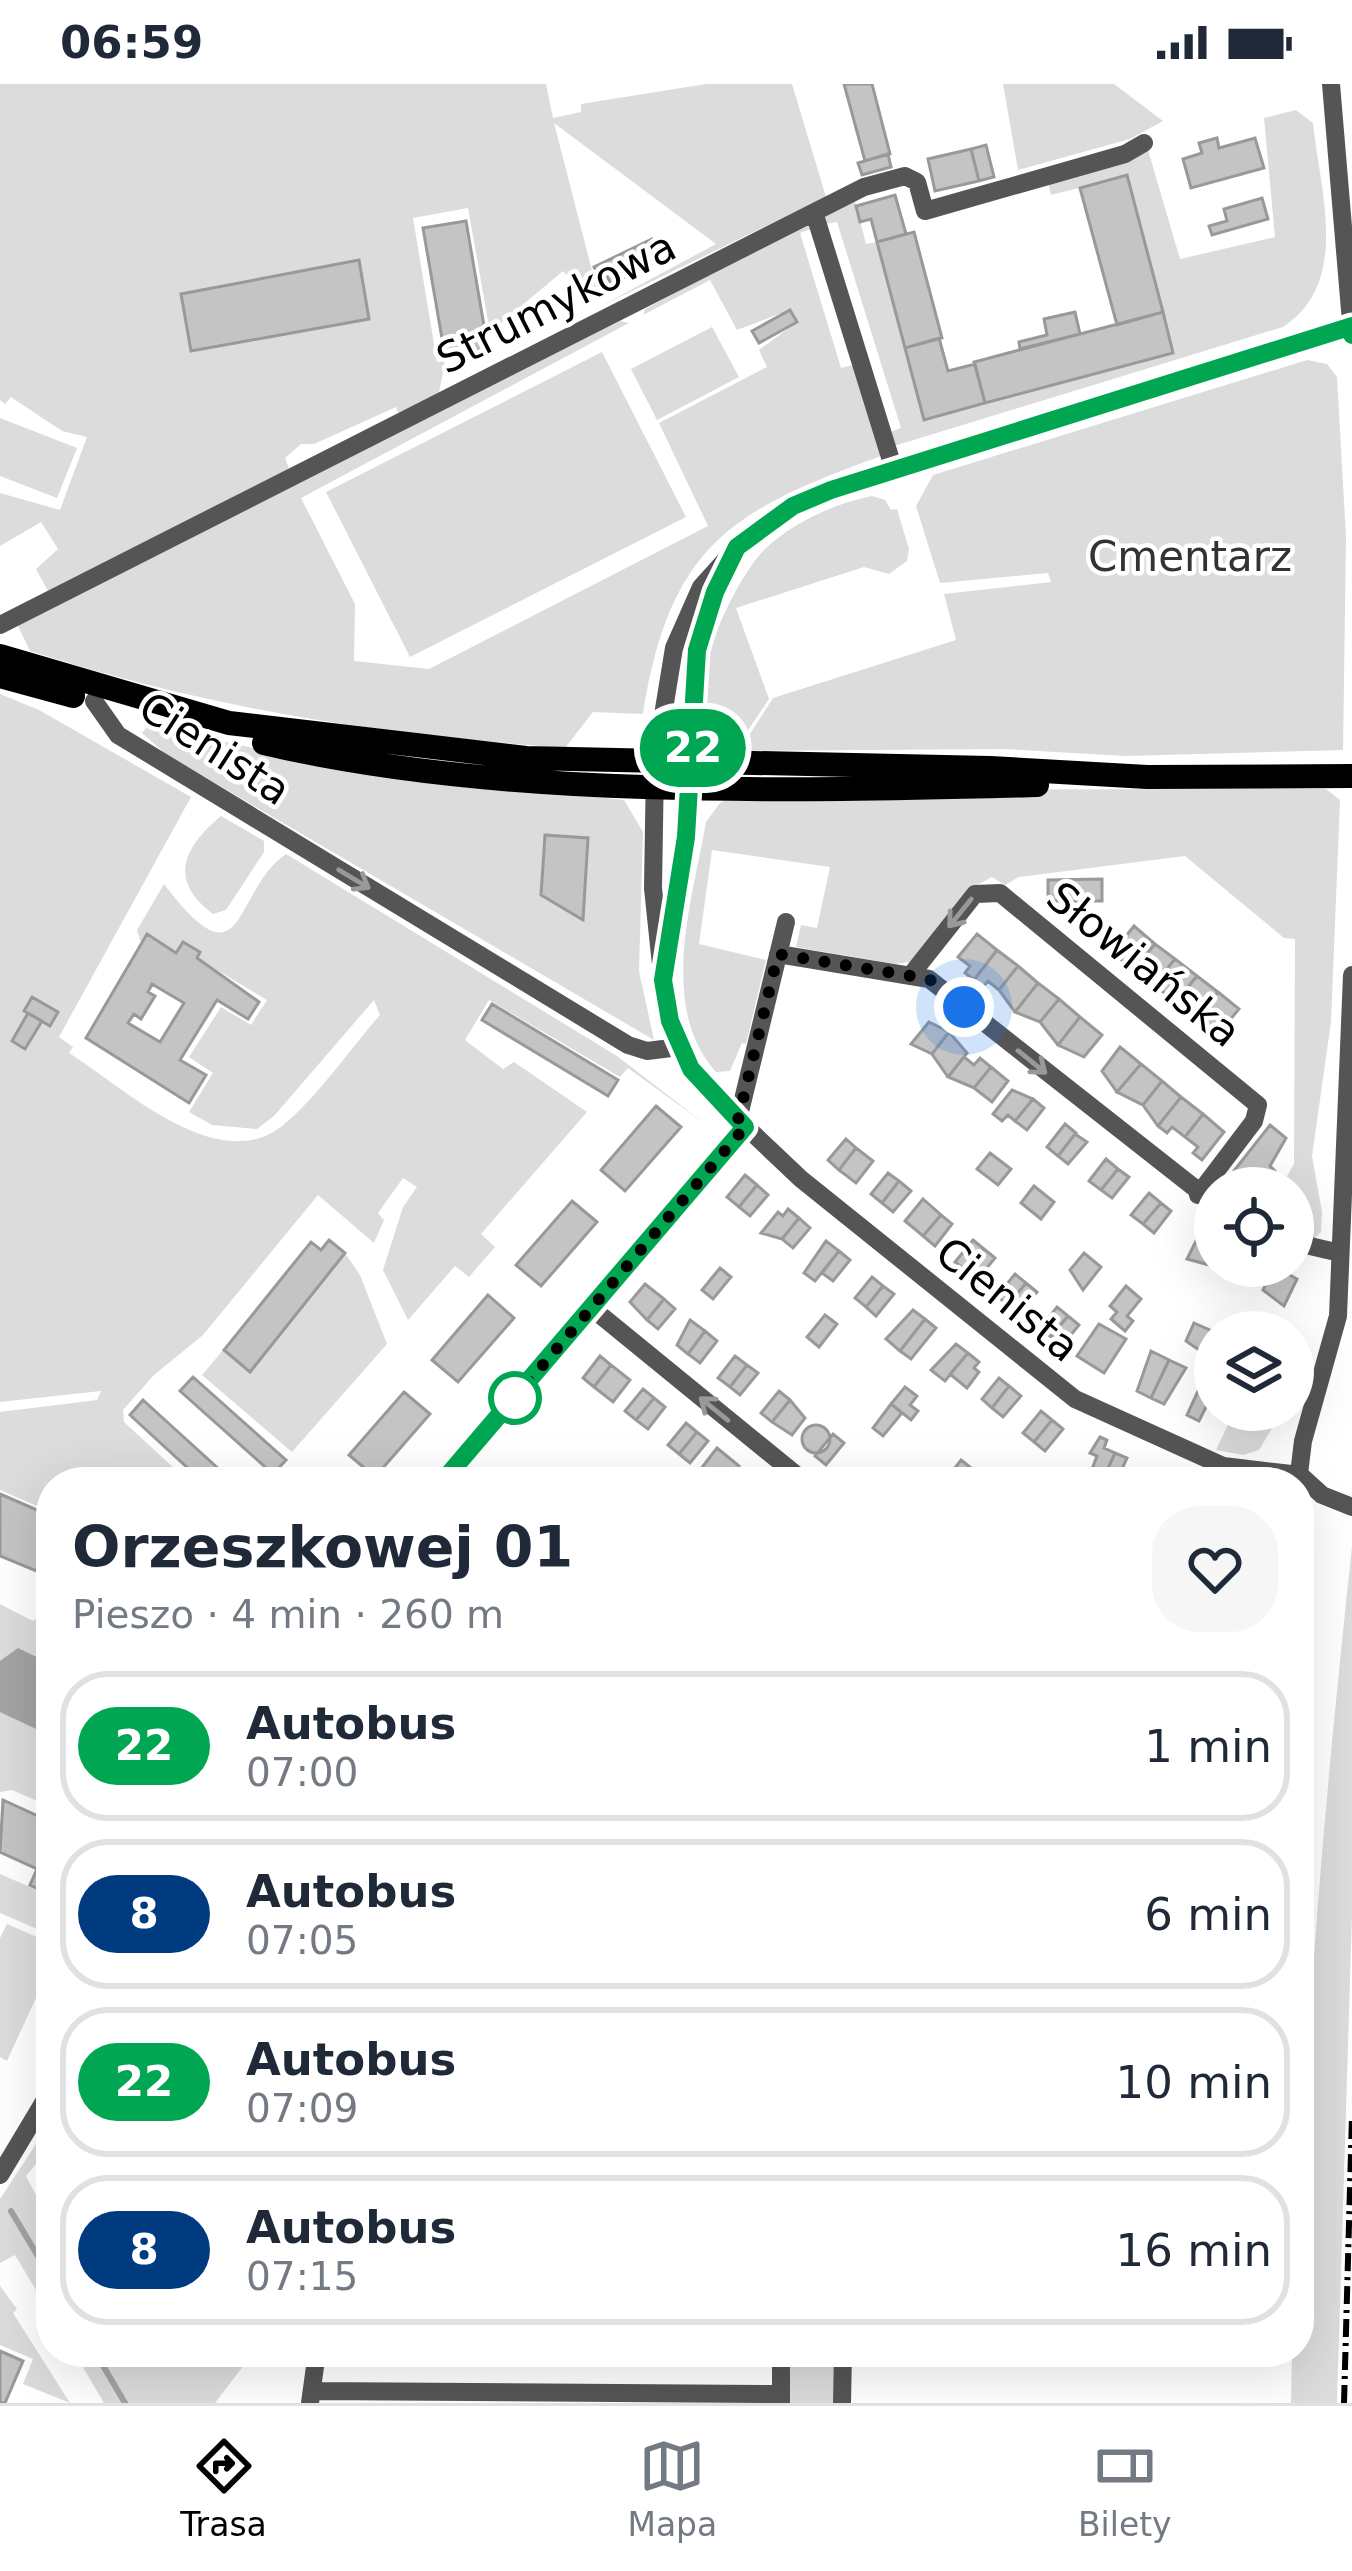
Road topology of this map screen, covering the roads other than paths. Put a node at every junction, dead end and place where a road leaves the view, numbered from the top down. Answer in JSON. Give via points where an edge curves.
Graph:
{"nodes":[{"id":1,"x":1331,"y":84,"type":"edge"},
{"id":2,"x":1144,"y":143,"type":"dead end"},
{"id":3,"x":814,"y":212,"type":"junction"},
{"id":4,"x":1352,"y":330,"type":"edge"},
{"id":5,"x":894,"y":470,"type":"junction"},
{"id":6,"x":737,"y":547,"type":"junction"},
{"id":7,"x":0,"y":625,"type":"edge"},
{"id":8,"x":0,"y":656,"type":"edge"},
{"id":9,"x":0,"y":676,"type":"edge"},
{"id":10,"x":94,"y":700,"type":"junction"},
{"id":11,"x":655,"y":774,"type":"junction"},
{"id":12,"x":692,"y":775,"type":"junction"},
{"id":13,"x":1352,"y":776,"type":"edge"},
{"id":14,"x":785,"y":922,"type":"dead end"},
{"id":15,"x":778,"y":954,"type":"junction"},
{"id":16,"x":1352,"y":975,"type":"edge"},
{"id":17,"x":910,"y":976,"type":"junction"},
{"id":18,"x":663,"y":980,"type":"junction"},
{"id":19,"x":679,"y":1047,"type":"junction"},
{"id":20,"x":742,"y":1123,"type":"junction"},
{"id":21,"x":1226,"y":1167,"type":"edge"},
{"id":22,"x":1194,"y":1189,"type":"edge"},
{"id":23,"x":1314,"y":1247,"type":"edge"},
{"id":24,"x":1340,"y":1253,"type":"junction"},
{"id":25,"x":593,"y":1309,"type":"junction"},
{"id":26,"x":455,"y":1467,"type":"edge"},
{"id":27,"x":788,"y":1467,"type":"edge"},
{"id":28,"x":1229,"y":1467,"type":"edge"},
{"id":29,"x":1300,"y":1467,"type":"edge"},
{"id":30,"x":1314,"y":1489,"type":"edge"},
{"id":31,"x":1352,"y":1507,"type":"edge"},
{"id":32,"x":36,"y":2115,"type":"edge"},
{"id":33,"x":0,"y":2175,"type":"edge"},
{"id":34,"x":315,"y":2367,"type":"edge"},
{"id":35,"x":781,"y":2367,"type":"edge"},
{"id":36,"x":843,"y":2367,"type":"edge"},
{"id":37,"x":312,"y":2397,"type":"edge"},
{"id":38,"x":781,"y":2398,"type":"edge"},
{"id":39,"x":842,"y":2403,"type":"edge"}],
"edges":[{"from":1,"to":4,"type":"street"},
{"from":2,"to":3,"type":"street","name":"Strumykowa","via":[[925,211],[917,182],[905,176]]},
{"from":3,"to":5,"type":"street"},
{"from":3,"to":7,"type":"street","name":"Strumykowa"},
{"from":4,"to":5,"type":"street","name":"Cienista"},
{"from":5,"to":6,"type":"street","name":"Cienista","via":[[793,506]]},
{"from":6,"to":11,"type":"street","name":"Cienista","via":[[683,620]]},
{"from":6,"to":12,"type":"street","name":"Cienista","via":[[697,650]]},
{"from":8,"to":11,"type":"main road","via":[[230,723]]},
{"from":9,"to":10,"type":"main road"},
{"from":10,"to":11,"type":"main road","via":[[342,759],[470,774]]},
{"from":10,"to":19,"type":"street","name":"Cienista","one_way":true,"via":[[118,735],[628,1045]]},
{"from":11,"to":12,"type":"main road"},
{"from":11,"to":18,"type":"street","name":"Cienista","via":[[653,888]]},
{"from":12,"to":13,"type":"main road","via":[[989,786]]},
{"from":12,"to":18,"type":"street","name":"Cienista"},
{"from":14,"to":15,"type":"street"},
{"from":15,"to":17,"type":"street"},
{"from":15,"to":20,"type":"street"},
{"from":16,"to":24,"type":"street"},
{"from":21,"to":17,"type":"street","name":"Słowiańska","one_way":true,"via":[[1258,1105],[1000,893],[975,894]]},
{"from":17,"to":22,"type":"street","one_way":true,"via":[[929,979]]},
{"from":18,"to":19,"type":"street","name":"Cienista"},
{"from":19,"to":20,"type":"street","name":"Cienista"},
{"from":20,"to":25,"type":"street"},
{"from":20,"to":28,"type":"street","name":"Cienista","via":[[1075,1399]]},
{"from":23,"to":24,"type":"street"},
{"from":24,"to":29,"type":"street","via":[[1334,1344]]},
{"from":25,"to":26,"type":"street"},
{"from":27,"to":25,"type":"street","one_way":true},
{"from":30,"to":31,"type":"street","name":"Cienista"},
{"from":32,"to":33,"type":"street"},
{"from":34,"to":37,"type":"street"},
{"from":35,"to":38,"type":"street"},
{"from":36,"to":39,"type":"street"},
{"from":37,"to":38,"type":"street"}]}
